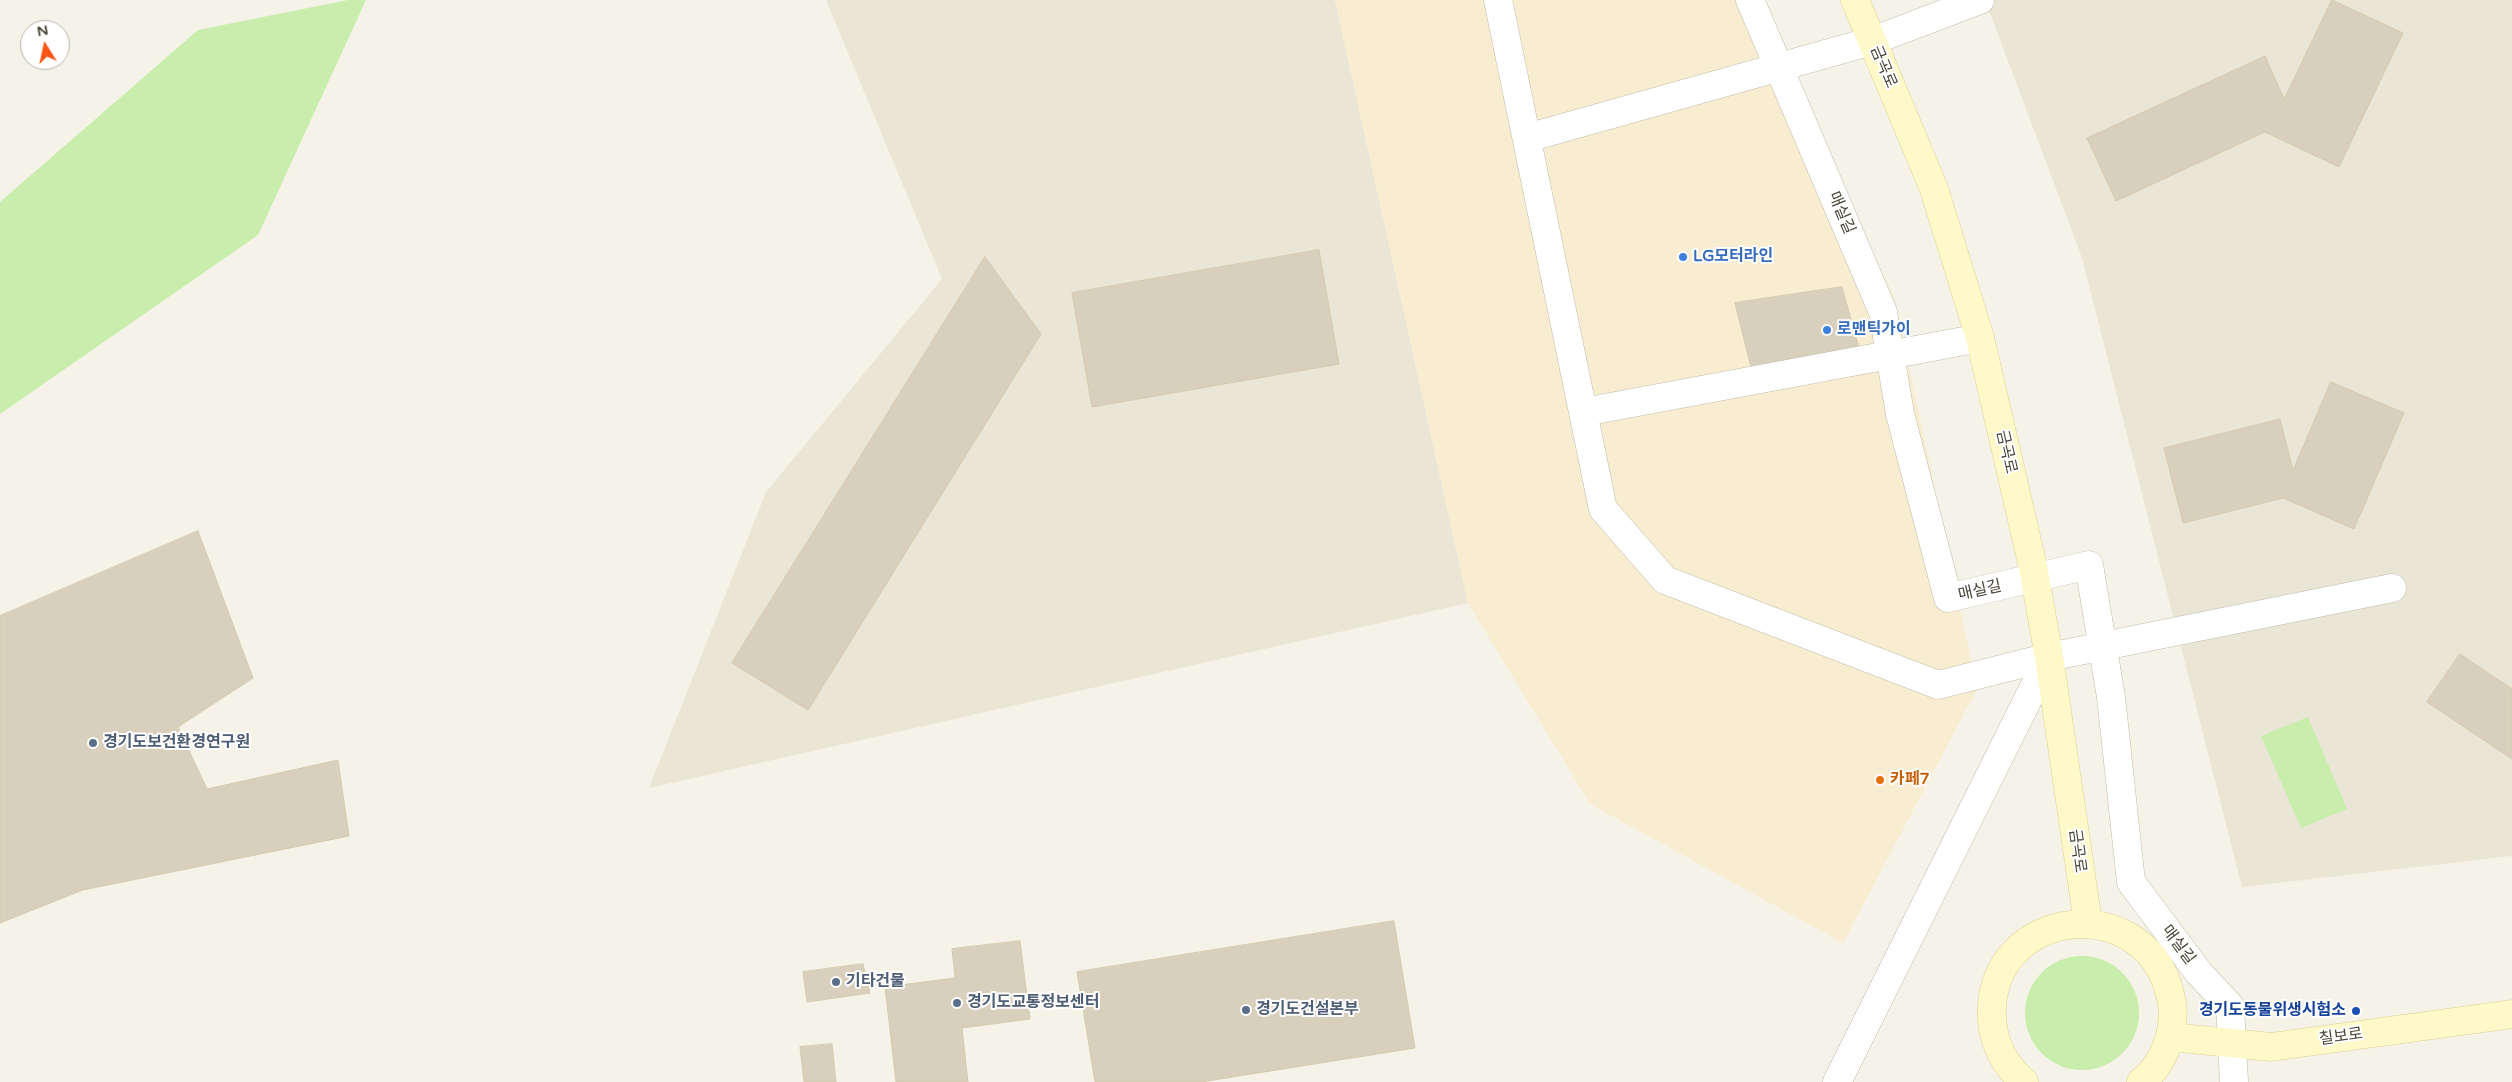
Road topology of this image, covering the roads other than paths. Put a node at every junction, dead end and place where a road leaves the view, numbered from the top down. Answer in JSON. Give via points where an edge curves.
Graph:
{"nodes":[{"id":1,"x":1498,"y":0,"type":"edge"},
{"id":2,"x":1750,"y":0,"type":"edge"},
{"id":3,"x":1855,"y":0,"type":"edge"},
{"id":4,"x":1980,"y":0,"type":"edge"},
{"id":5,"x":1872,"y":41,"type":"junction"},
{"id":6,"x":1778,"y":67,"type":"junction"},
{"id":7,"x":1527,"y":138,"type":"junction"},
{"id":8,"x":1980,"y":338,"type":"junction"},
{"id":9,"x":1890,"y":354,"type":"junction"},
{"id":10,"x":1584,"y":412,"type":"junction"},
{"id":11,"x":2034,"y":578,"type":"junction"},
{"id":12,"x":2392,"y":588,"type":"dead end"},
{"id":13,"x":2102,"y":646,"type":"junction"},
{"id":14,"x":2049,"y":657,"type":"junction"},
{"id":15,"x":2088,"y":923,"type":"junction"},
{"id":16,"x":2512,"y":1014,"type":"edge"},
{"id":17,"x":2170,"y":1037,"type":"junction"},
{"id":18,"x":2232,"y":1043,"type":"junction"},
{"id":19,"x":1838,"y":1082,"type":"edge"},
{"id":20,"x":2024,"y":1082,"type":"edge"},
{"id":21,"x":2141,"y":1082,"type":"edge"},
{"id":22,"x":2234,"y":1082,"type":"edge"}],
"edges":[{"from":1,"to":7,"type":"street"},
{"from":2,"to":6,"type":"street","name":"매실길"},
{"from":3,"to":5,"type":"main road","name":"금곡로"},
{"from":4,"to":5,"type":"street"},
{"from":5,"to":6,"type":"street"},
{"from":5,"to":8,"type":"main road","name":"금곡로","via":[[1934,189]]},
{"from":6,"to":7,"type":"street"},
{"from":6,"to":9,"type":"street","name":"매실길","via":[[1883,312]]},
{"from":7,"to":10,"type":"street"},
{"from":8,"to":9,"type":"street"},
{"from":8,"to":11,"type":"main road","name":"금곡로"},
{"from":9,"to":10,"type":"street"},
{"from":9,"to":11,"type":"street","name":"매실길","via":[[1900,414],[1948,598]]},
{"from":10,"to":14,"type":"street","via":[[1604,509],[1665,580],[1938,685]]},
{"from":11,"to":13,"type":"street","name":"매실길","via":[[2089,565]]},
{"from":11,"to":14,"type":"main road","name":"금곡로"},
{"from":12,"to":13,"type":"street"},
{"from":13,"to":14,"type":"street"},
{"from":13,"to":18,"type":"street","name":"매실길","via":[[2111,696],[2131,882],[2199,974],[2230,1006]]},
{"from":14,"to":15,"type":"main road","name":"금곡로"},
{"from":14,"to":19,"type":"street"},
{"from":15,"to":17,"type":"main road","via":[[2110,927],[2131,936],[2148,950],[2161,968],[2170,990],[2174,1013]]},
{"from":15,"to":20,"type":"main road","via":[[2043,931],[2024,944],[2007,962],[1996,984],[1991,1008],[1993,1032],[2001,1056]]},
{"from":16,"to":18,"type":"main road","name":"칠보로","via":[[2271,1047]]},
{"from":17,"to":18,"type":"main road","name":"칠보로"},
{"from":17,"to":21,"type":"main road","via":[[2161,1059]]},
{"from":18,"to":22,"type":"street","name":"매실길"}]}
